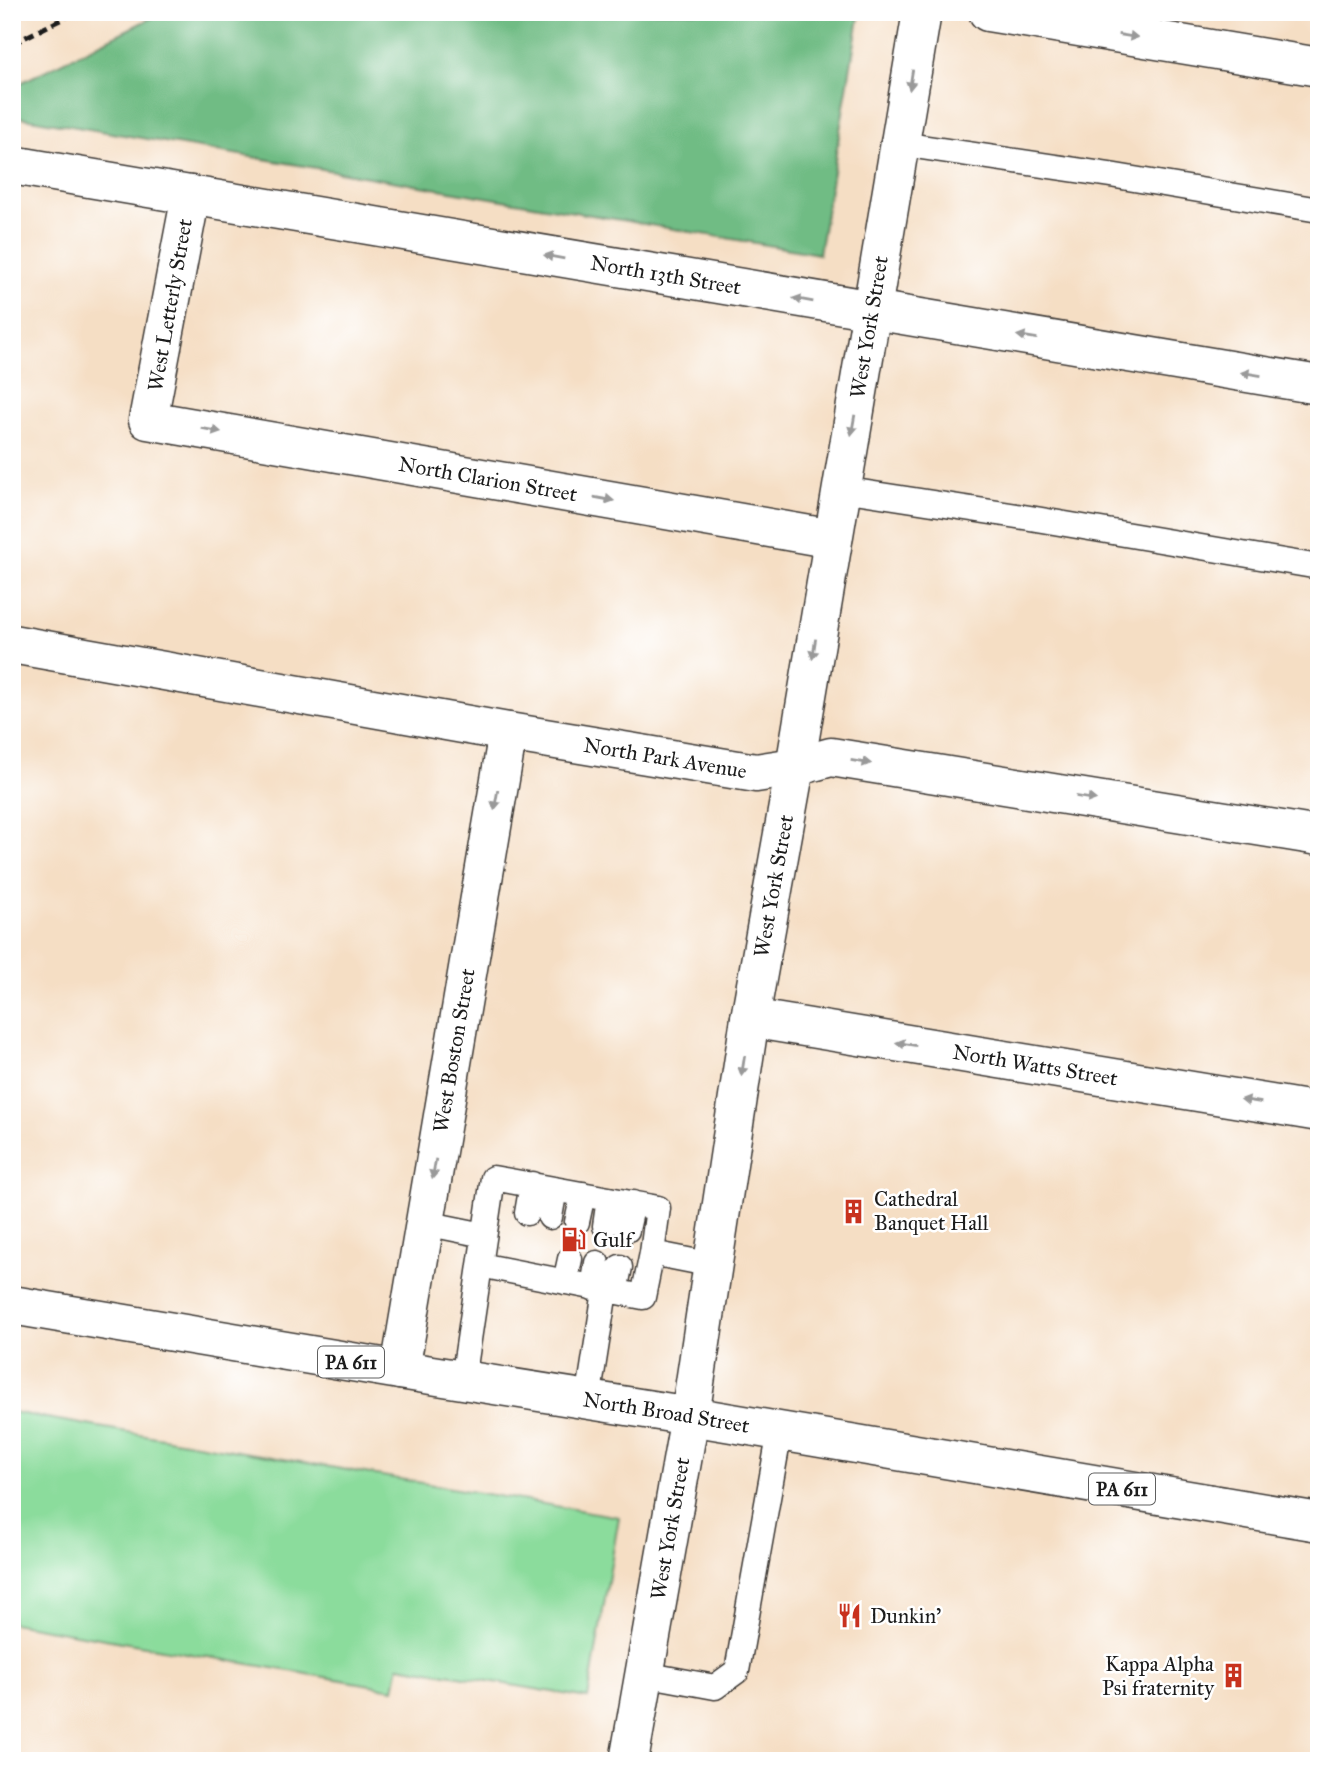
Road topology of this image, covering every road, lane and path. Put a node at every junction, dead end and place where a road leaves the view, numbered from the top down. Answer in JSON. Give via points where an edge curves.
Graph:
{"nodes":[{"id":1,"x":922,"y":12,"type":"edge"},
{"id":2,"x":988,"y":12,"type":"edge"},
{"id":3,"x":1319,"y":67,"type":"edge"},
{"id":4,"x":901,"y":144,"type":"junction"},
{"id":5,"x":12,"y":165,"type":"edge"},
{"id":6,"x":191,"y":195,"type":"junction"},
{"id":7,"x":1319,"y":210,"type":"edge"},
{"id":8,"x":873,"y":311,"type":"junction"},
{"id":9,"x":1319,"y":385,"type":"edge"},
{"id":10,"x":150,"y":415,"type":"joint"},
{"id":11,"x":842,"y":489,"type":"junction"},
{"id":12,"x":832,"y":539,"type":"junction"},
{"id":13,"x":1319,"y":567,"type":"edge"},
{"id":14,"x":12,"y":644,"type":"edge"},
{"id":15,"x":508,"y":732,"type":"junction"},
{"id":16,"x":795,"y":767,"type":"junction"},
{"id":17,"x":1319,"y":836,"type":"edge"},
{"id":18,"x":750,"y":1018,"type":"junction"},
{"id":19,"x":1319,"y":1112,"type":"edge"},
{"id":20,"x":544,"y":1187,"type":"junction"},
{"id":21,"x":583,"y":1194,"type":"junction"},
{"id":22,"x":621,"y":1201,"type":"junction"},
{"id":23,"x":539,"y":1215,"type":"dead end"},
{"id":24,"x":577,"y":1222,"type":"dead end"},
{"id":25,"x":425,"y":1223,"type":"junction"},
{"id":26,"x":616,"y":1228,"type":"dead end"},
{"id":27,"x":484,"y":1235,"type":"junction"},
{"id":28,"x":652,"y":1254,"type":"junction"},
{"id":29,"x":480,"y":1265,"type":"junction"},
{"id":30,"x":609,"y":1265,"type":"dead end"},
{"id":31,"x":713,"y":1265,"type":"junction"},
{"id":32,"x":605,"y":1290,"type":"junction"},
{"id":33,"x":12,"y":1305,"type":"edge"},
{"id":34,"x":400,"y":1370,"type":"junction"},
{"id":35,"x":463,"y":1380,"type":"junction"},
{"id":36,"x":588,"y":1400,"type":"junction"},
{"id":37,"x":690,"y":1416,"type":"junction"},
{"id":38,"x":780,"y":1431,"type":"junction"},
{"id":39,"x":1319,"y":1522,"type":"edge"},
{"id":40,"x":644,"y":1674,"type":"junction"},
{"id":41,"x":629,"y":1761,"type":"edge"}],
"edges":[{"from":1,"to":4,"type":"street","name":"West York Street","one_way":true},
{"from":2,"to":3,"type":"street","one_way":true},
{"from":4,"to":7,"type":"lane"},
{"from":4,"to":8,"type":"street","name":"West York Street"},
{"from":5,"to":6,"type":"street","name":"North 13th Street"},
{"from":8,"to":6,"type":"street","name":"North 13th Street","one_way":true},
{"from":6,"to":10,"type":"street","name":"West Letterly Street"},
{"from":9,"to":8,"type":"street","name":"North 13th Street","one_way":true},
{"from":8,"to":11,"type":"street","name":"West York Street","one_way":true},
{"from":10,"to":12,"type":"street","name":"North Clarion Street","one_way":true,"via":[[148,419]]},
{"from":11,"to":12,"type":"street","name":"West York Street"},
{"from":11,"to":13,"type":"lane"},
{"from":12,"to":16,"type":"street","name":"West York Street","one_way":true},
{"from":14,"to":15,"type":"street","name":"North Park Avenue"},
{"from":15,"to":16,"type":"street","name":"North Park Avenue","via":[[756,773]]},
{"from":15,"to":25,"type":"street","name":"West Boston Street","one_way":true},
{"from":16,"to":17,"type":"street","name":"North Park Avenue","one_way":true,"via":[[831,757]]},
{"from":16,"to":18,"type":"street","name":"West York Street"},
{"from":19,"to":18,"type":"street","name":"North Watts Street","one_way":true},
{"from":18,"to":31,"type":"street","name":"West York Street","one_way":true},
{"from":20,"to":21,"type":"lane"},
{"from":20,"to":23,"type":"lane"},
{"from":20,"to":27,"type":"lane","via":[[494,1178]]},
{"from":21,"to":22,"type":"lane"},
{"from":21,"to":24,"type":"lane"},
{"from":22,"to":26,"type":"lane"},
{"from":22,"to":28,"type":"lane","via":[[658,1208]]},
{"from":25,"to":27,"type":"lane"},
{"from":25,"to":34,"type":"street","name":"West Boston Street"},
{"from":27,"to":29,"type":"lane"},
{"from":28,"to":31,"type":"lane"},
{"from":28,"to":32,"type":"lane","via":[[643,1297]]},
{"from":29,"to":32,"type":"lane","via":[[530,1263],[568,1270]]},
{"from":29,"to":35,"type":"lane"},
{"from":30,"to":32,"type":"lane"},
{"from":31,"to":37,"type":"street","name":"West York Street"},
{"from":32,"to":36,"type":"lane"},
{"from":33,"to":34,"type":"street","name":"North Broad Street","number":"PA 611"},
{"from":34,"to":35,"type":"street","name":"North Broad Street","number":"PA 611"},
{"from":35,"to":36,"type":"street","name":"North Broad Street","number":"PA 611"},
{"from":36,"to":37,"type":"street","name":"North Broad Street","number":"PA 611"},
{"from":37,"to":38,"type":"street","name":"North Broad Street","number":"PA 611"},
{"from":37,"to":40,"type":"street","name":"West York Street"},
{"from":38,"to":39,"type":"street","name":"North Broad Street","number":"PA 611"},
{"from":38,"to":40,"type":"lane","via":[[737,1671],[715,1687]]},
{"from":40,"to":41,"type":"street","name":"West York Street"}]}
